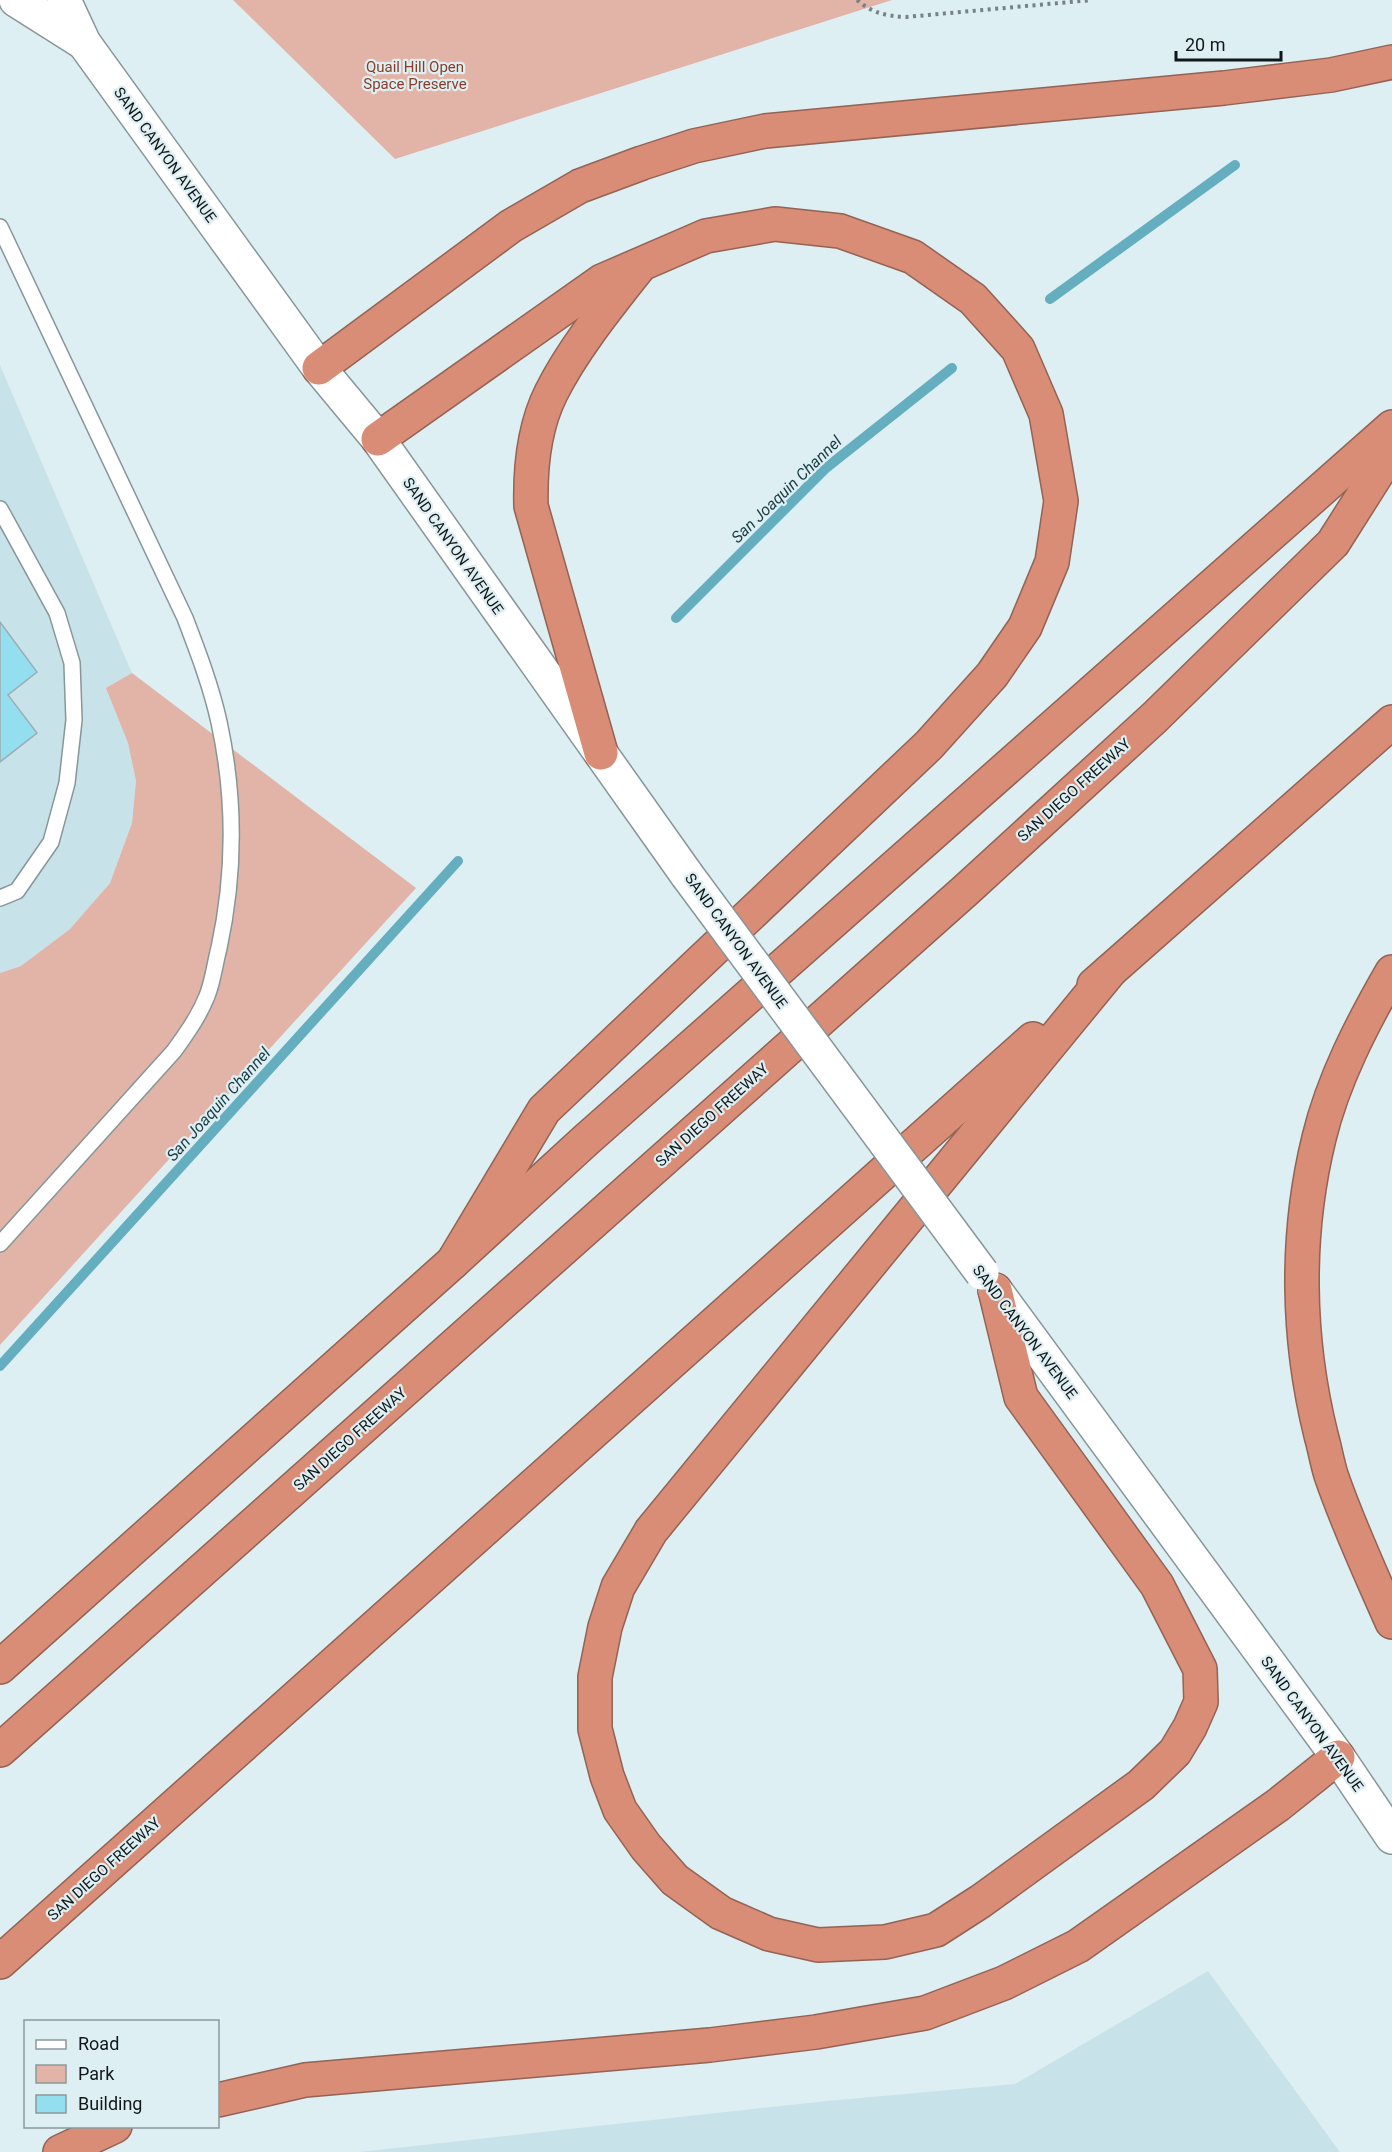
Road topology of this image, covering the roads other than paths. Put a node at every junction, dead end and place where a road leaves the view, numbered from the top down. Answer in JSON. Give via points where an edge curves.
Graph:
{"nodes":[{"id":1,"x":16,"y":0,"type":"edge"},
{"id":2,"x":64,"y":0,"type":"edge"},
{"id":3,"x":84,"y":43,"type":"junction"},
{"id":4,"x":1392,"y":62,"type":"edge"},
{"id":5,"x":0,"y":228,"type":"edge"},
{"id":6,"x":641,"y":265,"type":"junction"},
{"id":7,"x":320,"y":368,"type":"junction"},
{"id":8,"x":1392,"y":427,"type":"edge"},
{"id":9,"x":378,"y":439,"type":"junction"},
{"id":10,"x":1392,"y":450,"type":"edge"},
{"id":11,"x":0,"y":509,"type":"edge"},
{"id":12,"x":1392,"y":722,"type":"edge"},
{"id":13,"x":601,"y":753,"type":"junction"},
{"id":14,"x":0,"y":897,"type":"edge"},
{"id":15,"x":1110,"y":970,"type":"junction"},
{"id":16,"x":1392,"y":972,"type":"edge"},
{"id":17,"x":2,"y":1237,"type":"edge"},
{"id":18,"x":453,"y":1262,"type":"junction"},
{"id":19,"x":988,"y":1282,"type":"junction"},
{"id":20,"x":1392,"y":1622,"type":"edge"},
{"id":21,"x":0,"y":1667,"type":"edge"},
{"id":22,"x":0,"y":1750,"type":"edge"},
{"id":23,"x":1338,"y":1757,"type":"junction"},
{"id":24,"x":1392,"y":1837,"type":"edge"},
{"id":25,"x":0,"y":1962,"type":"edge"},
{"id":26,"x":219,"y":2100,"type":"edge"},
{"id":27,"x":114,"y":2128,"type":"edge"},
{"id":28,"x":60,"y":2152,"type":"edge"}],
"edges":[{"from":1,"to":3,"type":"main road","name":"SAND CANYON AVENUE"},
{"from":2,"to":3,"type":"main road","name":"SAND CANYON AVENUE"},
{"from":3,"to":7,"type":"main road","name":"SAND CANYON AVENUE"},
{"from":4,"to":7,"type":"highway","via":[[1331,75],[1224,88],[765,131],[694,146],[580,186],[512,226]]},
{"from":5,"to":17,"type":"lane","via":[[185,618],[219,722],[229,782],[232,838],[227,909],[207,995],[193,1025],[174,1051]]},
{"from":6,"to":9,"type":"highway","via":[[602,281]]},
{"from":6,"to":13,"type":"highway","via":[[589,331],[551,393],[539,426],[530,477],[531,506]]},
{"from":6,"to":18,"type":"highway","via":[[706,236],[775,224],[840,231],[913,257],[973,299],[1018,349],[1046,414],[1061,501],[1052,562],[1025,627],[992,675],[929,745],[544,1110]]},
{"from":7,"to":9,"type":"main road","name":"SAND CANYON AVENUE"},
{"from":8,"to":18,"type":"highway"},
{"from":9,"to":13,"type":"main road","name":"SAND CANYON AVENUE"},
{"from":10,"to":22,"type":"highway","name":"SAN DIEGO FREEWAY","via":[[1333,543],[1154,718]]},
{"from":11,"to":14,"type":"lane","via":[[57,613],[72,663],[74,720],[67,783],[51,842],[17,891]]},
{"from":12,"to":15,"type":"highway","name":"SAN DIEGO FREEWAY"},
{"from":13,"to":19,"type":"main road","name":"SAND CANYON AVENUE","bridge":true},
{"from":15,"to":19,"type":"highway","via":[[651,1531],[618,1587],[595,1677],[595,1729],[620,1810],[675,1880],[721,1913],[769,1934],[818,1945],[885,1942],[936,1930],[1141,1785],[1175,1752],[1201,1702],[1200,1669],[1157,1585],[1022,1396]]},
{"from":15,"to":25,"type":"highway","name":"SAN DIEGO FREEWAY"},
{"from":16,"to":20,"type":"highway","via":[[1339,1078],[1319,1137],[1302,1250],[1303,1328],[1313,1401],[1331,1474]]},
{"from":18,"to":21,"type":"highway"},
{"from":19,"to":23,"type":"main road","name":"SAND CANYON AVENUE"},
{"from":23,"to":24,"type":"main road","name":"SAND CANYON AVENUE"},
{"from":23,"to":26,"type":"highway","via":[[1278,1805],[1078,1946],[1004,1983],[925,2013],[816,2032],[710,2044],[305,2080]]},
{"from":27,"to":28,"type":"highway"}]}
